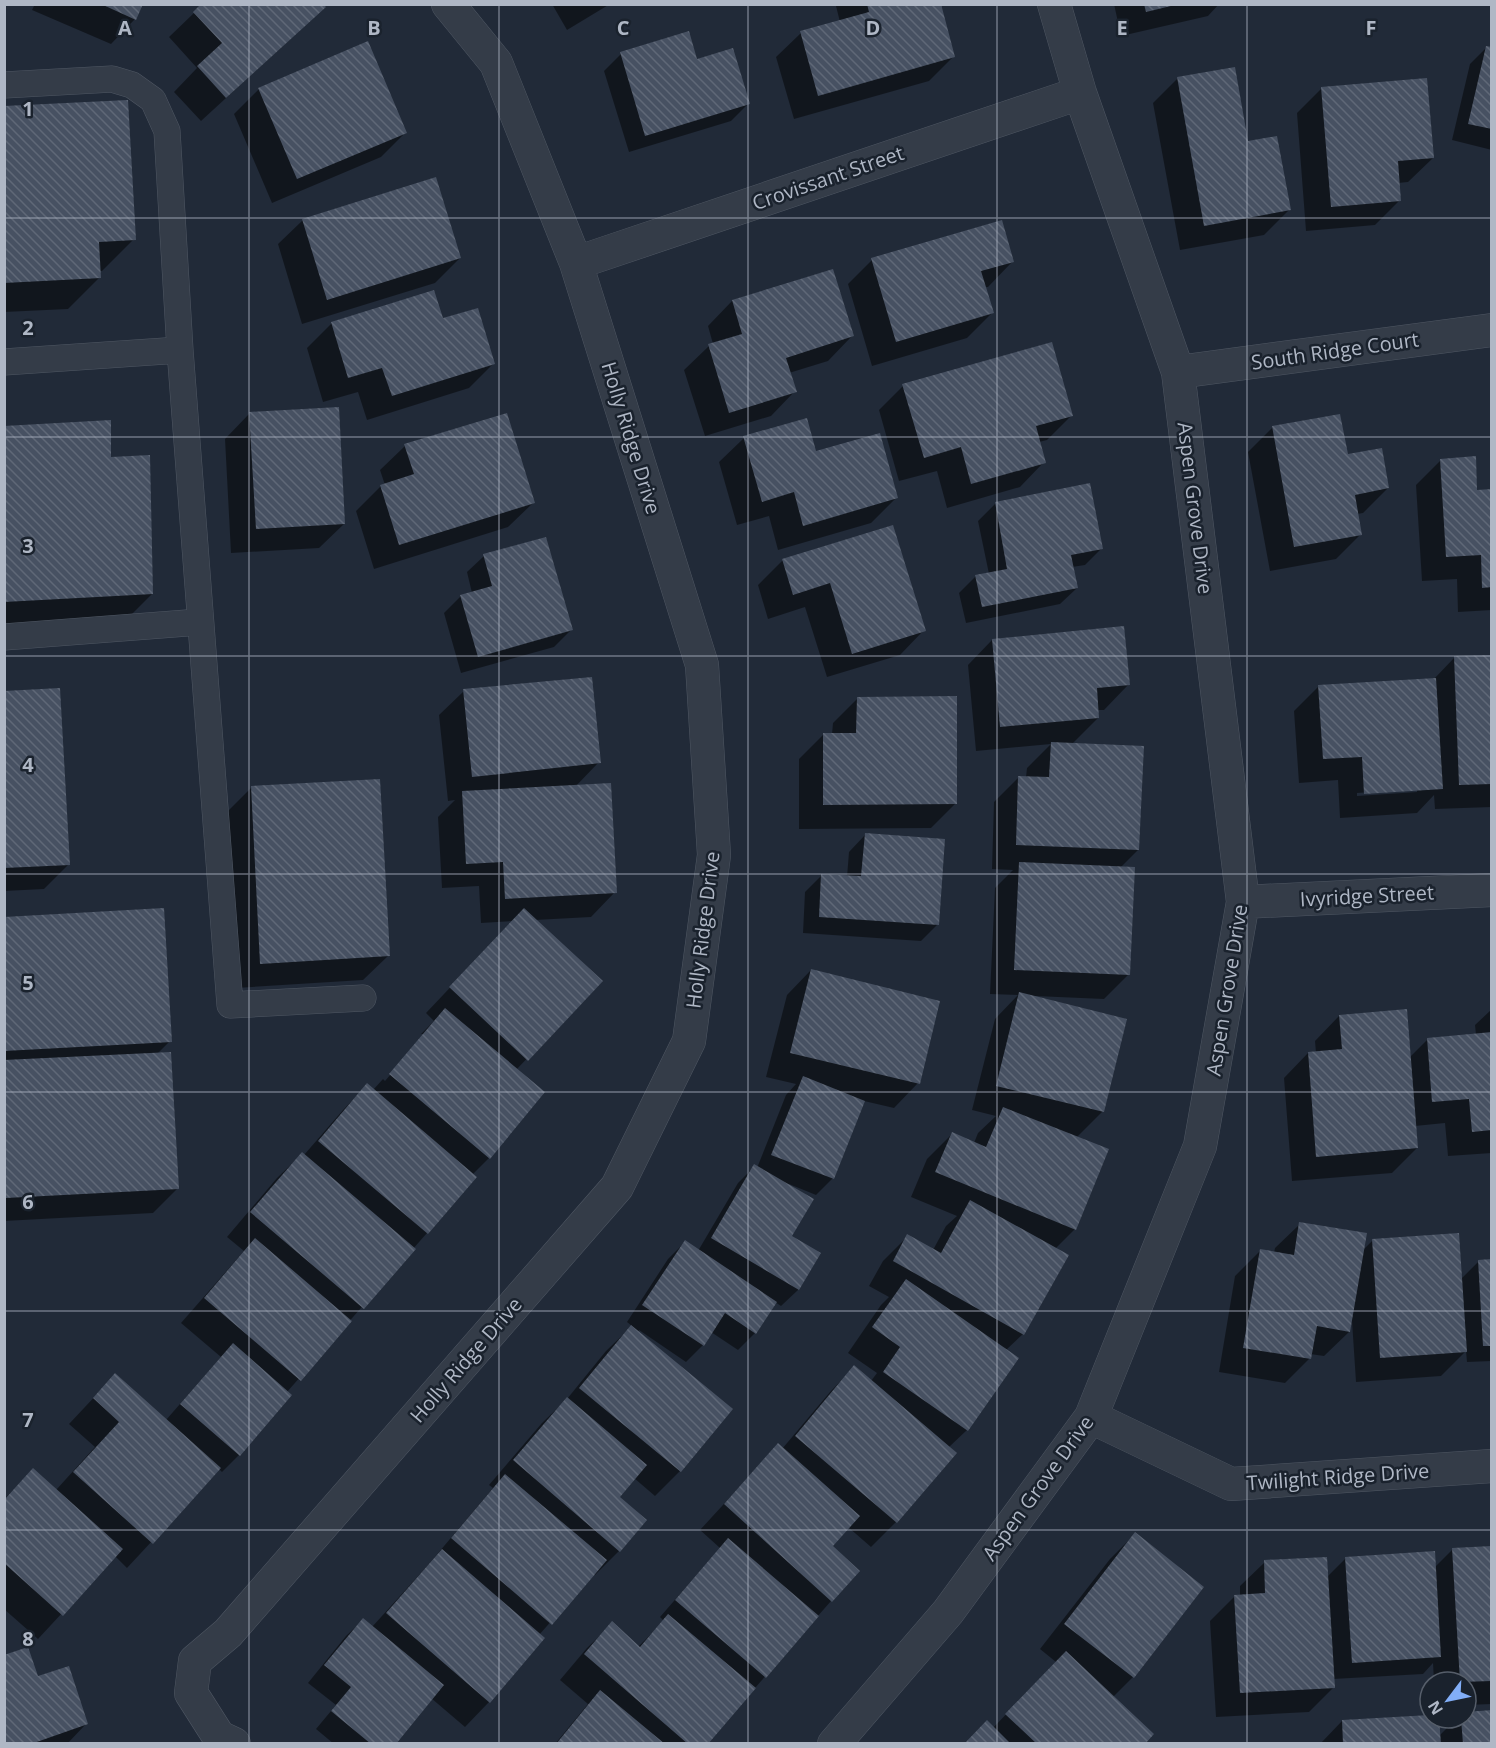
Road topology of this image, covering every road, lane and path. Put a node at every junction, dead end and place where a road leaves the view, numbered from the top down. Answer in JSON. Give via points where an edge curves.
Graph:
{"nodes":[{"id":1,"x":448,"y":4,"type":"edge"},
{"id":2,"x":1054,"y":4,"type":"edge"},
{"id":3,"x":4,"y":85,"type":"edge"},
{"id":4,"x":1080,"y":93,"type":"junction"},
{"id":5,"x":576,"y":263,"type":"junction"},
{"id":6,"x":1491,"y":330,"type":"edge"},
{"id":7,"x":180,"y":350,"type":"junction"},
{"id":8,"x":4,"y":362,"type":"edge"},
{"id":9,"x":1178,"y":372,"type":"junction"},
{"id":10,"x":200,"y":622,"type":"junction"},
{"id":11,"x":4,"y":637,"type":"edge"},
{"id":12,"x":1491,"y":890,"type":"edge"},
{"id":13,"x":1243,"y":902,"type":"junction"},
{"id":14,"x":363,"y":998,"type":"dead end"},
{"id":15,"x":1091,"y":1417,"type":"junction"},
{"id":16,"x":1491,"y":1466,"type":"edge"},
{"id":17,"x":234,"y":1743,"type":"edge"},
{"id":18,"x":834,"y":1743,"type":"edge"}],
"edges":[{"from":1,"to":5,"type":"street","name":"Holly Ridge Drive","via":[[496,63]]},
{"from":2,"to":4,"type":"street","name":"Aspen Grove Drive"},
{"from":3,"to":7,"type":"lane","via":[[112,79],[132,85],[153,100],[167,132]]},
{"from":4,"to":5,"type":"street","name":"Crovissant Street"},
{"from":4,"to":9,"type":"street","name":"Aspen Grove Drive"},
{"from":5,"to":17,"type":"street","name":"Holly Ridge Drive","via":[[702,665],[714,855],[689,1041],[617,1187],[228,1633],[195,1660],[191,1693],[219,1737]]},
{"from":6,"to":9,"type":"street","name":"South Ridge Court"},
{"from":7,"to":8,"type":"lane"},
{"from":7,"to":10,"type":"lane"},
{"from":9,"to":13,"type":"street","name":"Aspen Grove Drive"},
{"from":10,"to":11,"type":"lane"},
{"from":10,"to":14,"type":"lane","via":[[230,1005]]},
{"from":12,"to":13,"type":"street","name":"Ivyridge Street"},
{"from":13,"to":15,"type":"street","name":"Aspen Grove Drive","via":[[1200,1146]]},
{"from":15,"to":16,"type":"street","name":"Twilight Ridge Drive","via":[[1231,1484]]},
{"from":15,"to":18,"type":"street","name":"Aspen Grove Drive","via":[[948,1612]]}]}
